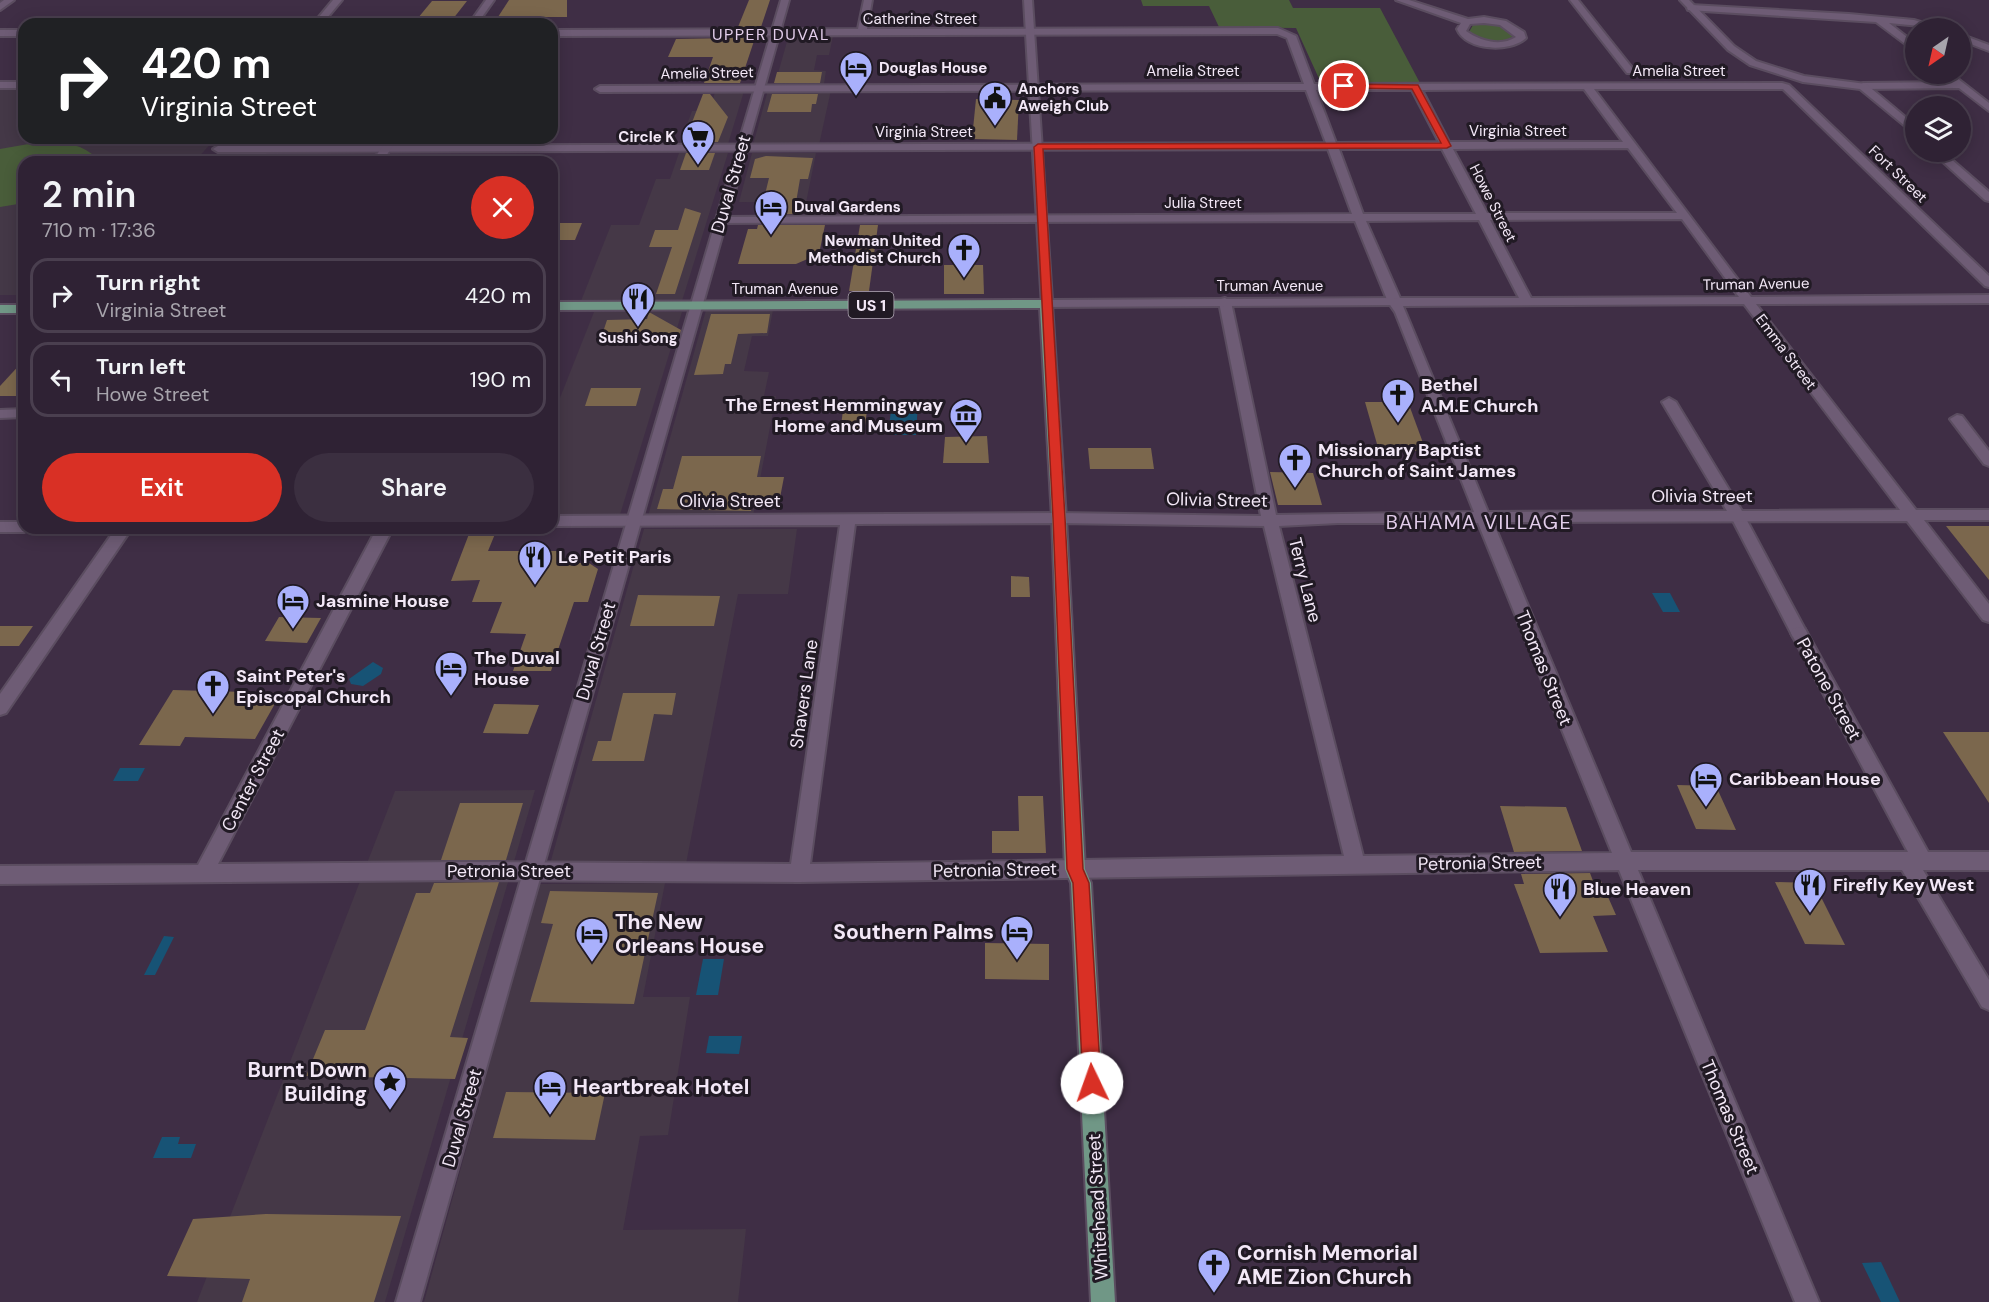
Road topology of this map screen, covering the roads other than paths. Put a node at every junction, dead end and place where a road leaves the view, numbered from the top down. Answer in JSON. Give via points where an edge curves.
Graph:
{"nodes":[{"id":1,"x":10,"y":0,"type":"edge"},
{"id":2,"x":338,"y":0,"type":"edge"},
{"id":3,"x":490,"y":0,"type":"edge"},
{"id":4,"x":784,"y":0,"type":"edge"},
{"id":5,"x":868,"y":0,"type":"edge"},
{"id":6,"x":1028,"y":0,"type":"edge"},
{"id":7,"x":1400,"y":0,"type":"edge"},
{"id":8,"x":1574,"y":0,"type":"edge"},
{"id":9,"x":1687,"y":4,"type":"edge"},
{"id":10,"x":0,"y":7,"type":"edge"},
{"id":11,"x":323,"y":18,"type":"edge"},
{"id":12,"x":477,"y":18,"type":"edge"},
{"id":13,"x":1879,"y":20,"type":"junction"},
{"id":14,"x":1467,"y":22,"type":"junction"},
{"id":15,"x":1905,"y":22,"type":"edge"},
{"id":16,"x":862,"y":32,"type":"junction"},
{"id":17,"x":1029,"y":32,"type":"junction"},
{"id":18,"x":0,"y":33,"type":"edge"},
{"id":19,"x":18,"y":33,"type":"edge"},
{"id":20,"x":558,"y":33,"type":"edge"},
{"id":21,"x":774,"y":33,"type":"junction"},
{"id":22,"x":1287,"y":33,"type":"joint"},
{"id":23,"x":1905,"y":40,"type":"edge"},
{"id":24,"x":1971,"y":41,"type":"edge"},
{"id":25,"x":1989,"y":48,"type":"edge"},
{"id":26,"x":1630,"y":71,"type":"dead end"},
{"id":27,"x":0,"y":85,"type":"edge"},
{"id":28,"x":18,"y":85,"type":"edge"},
{"id":29,"x":1961,"y":85,"type":"joint"},
{"id":30,"x":1310,"y":86,"type":"junction"},
{"id":31,"x":1415,"y":86,"type":"junction"},
{"id":32,"x":1586,"y":86,"type":"junction"},
{"id":33,"x":1863,"y":86,"type":"junction"},
{"id":34,"x":759,"y":87,"type":"junction"},
{"id":35,"x":1032,"y":87,"type":"junction"},
{"id":36,"x":1786,"y":87,"type":"joint"},
{"id":37,"x":600,"y":89,"type":"dead end"},
{"id":38,"x":1989,"y":108,"type":"edge"},
{"id":39,"x":1905,"y":122,"type":"edge"},
{"id":40,"x":389,"y":144,"type":"edge"},
{"id":41,"x":1631,"y":145,"type":"junction"},
{"id":42,"x":1332,"y":146,"type":"junction"},
{"id":43,"x":1447,"y":146,"type":"junction"},
{"id":44,"x":1038,"y":147,"type":"junction"},
{"id":45,"x":742,"y":148,"type":"junction"},
{"id":46,"x":218,"y":149,"type":"dead end"},
{"id":47,"x":385,"y":149,"type":"junction"},
{"id":48,"x":381,"y":156,"type":"edge"},
{"id":49,"x":1948,"y":162,"type":"edge"},
{"id":50,"x":1989,"y":198,"type":"edge"},
{"id":51,"x":1686,"y":216,"type":"junction"},
{"id":52,"x":1482,"y":217,"type":"junction"},
{"id":53,"x":1359,"y":218,"type":"junction"},
{"id":54,"x":1041,"y":219,"type":"junction"},
{"id":55,"x":721,"y":220,"type":"junction"},
{"id":56,"x":1989,"y":283,"type":"edge"},
{"id":57,"x":1989,"y":300,"type":"edge"},
{"id":58,"x":1748,"y":301,"type":"junction"},
{"id":59,"x":1225,"y":302,"type":"junction"},
{"id":60,"x":1527,"y":302,"type":"junction"},
{"id":61,"x":1394,"y":303,"type":"junction"},
{"id":62,"x":1046,"y":304,"type":"junction"},
{"id":63,"x":558,"y":306,"type":"edge"},
{"id":64,"x":695,"y":306,"type":"junction"},
{"id":65,"x":0,"y":309,"type":"edge"},
{"id":66,"x":18,"y":309,"type":"edge"},
{"id":67,"x":1670,"y":402,"type":"dead end"},
{"id":68,"x":18,"y":413,"type":"edge"},
{"id":69,"x":0,"y":414,"type":"edge"},
{"id":70,"x":1957,"y":419,"type":"dead end"},
{"id":71,"x":1989,"y":461,"type":"edge"},
{"id":72,"x":1737,"y":515,"type":"junction"},
{"id":73,"x":1912,"y":515,"type":"junction"},
{"id":74,"x":1989,"y":515,"type":"edge"},
{"id":75,"x":1483,"y":517,"type":"junction"},
{"id":76,"x":1059,"y":518,"type":"junction"},
{"id":77,"x":848,"y":520,"type":"junction"},
{"id":78,"x":1270,"y":520,"type":"junction"},
{"id":79,"x":558,"y":521,"type":"edge"},
{"id":80,"x":634,"y":521,"type":"junction"},
{"id":81,"x":0,"y":527,"type":"edge"},
{"id":82,"x":18,"y":527,"type":"edge"},
{"id":83,"x":120,"y":534,"type":"edge"},
{"id":84,"x":382,"y":534,"type":"edge"},
{"id":85,"x":1989,"y":616,"type":"edge"},
{"id":86,"x":0,"y":708,"type":"edge"},
{"id":87,"x":1915,"y":860,"type":"junction"},
{"id":88,"x":1624,"y":861,"type":"junction"},
{"id":89,"x":1989,"y":861,"type":"edge"},
{"id":90,"x":1356,"y":865,"type":"junction"},
{"id":91,"x":1075,"y":869,"type":"junction"},
{"id":92,"x":534,"y":871,"type":"junction"},
{"id":93,"x":204,"y":873,"type":"junction"},
{"id":94,"x":799,"y":873,"type":"junction"},
{"id":95,"x":0,"y":875,"type":"edge"},
{"id":96,"x":1989,"y":1000,"type":"edge"},
{"id":97,"x":408,"y":1302,"type":"edge"},
{"id":98,"x":1103,"y":1302,"type":"edge"},
{"id":99,"x":1808,"y":1302,"type":"edge"}],
"edges":[{"from":1,"to":10,"type":"street"},
{"from":2,"to":11,"type":"street"},
{"from":3,"to":12,"type":"street"},
{"from":4,"to":21,"type":"street","name":"Duval Street"},
{"from":5,"to":16,"type":"street"},
{"from":6,"to":17,"type":"street","name":"Whitehead Street"},
{"from":7,"to":14,"type":"street"},
{"from":8,"to":26,"type":"street"},
{"from":9,"to":13,"type":"street"},
{"from":9,"to":33,"type":"street","via":[[1731,48],[1760,67],[1811,80]]},
{"from":13,"to":15,"type":"street"},
{"from":13,"to":23,"type":"street"},
{"from":14,"to":14,"type":"street","via":[[1462,33],[1483,43],[1511,43],[1521,38],[1518,30],[1503,23]]},
{"from":16,"to":17,"type":"street","name":"Catherine Street"},
{"from":16,"to":21,"type":"street","name":"Catherine Street"},
{"from":17,"to":22,"type":"street","name":"Catherine Street"},
{"from":17,"to":35,"type":"street","name":"Whitehead Street"},
{"from":18,"to":19,"type":"street"},
{"from":20,"to":21,"type":"street","name":"Catherine Street"},
{"from":21,"to":34,"type":"street","name":"Duval Street"},
{"from":22,"to":30,"type":"street","name":"Thomas Street"},
{"from":24,"to":25,"type":"street"},
{"from":27,"to":28,"type":"street"},
{"from":29,"to":33,"type":"street"},
{"from":29,"to":38,"type":"street"},
{"from":30,"to":31,"type":"street","name":"Amelia Street"},
{"from":30,"to":35,"type":"street","name":"Amelia Street"},
{"from":30,"to":42,"type":"street","name":"Thomas Street"},
{"from":31,"to":32,"type":"street","name":"Amelia Street"},
{"from":31,"to":43,"type":"street","name":"Howe Street"},
{"from":32,"to":36,"type":"street","name":"Amelia Street"},
{"from":32,"to":41,"type":"street","name":"Emma Street"},
{"from":33,"to":39,"type":"street"},
{"from":34,"to":35,"type":"street","name":"Amelia Street"},
{"from":34,"to":37,"type":"street","name":"Amelia Street"},
{"from":34,"to":45,"type":"street","name":"Duval Street"},
{"from":35,"to":44,"type":"street","name":"Whitehead Street"},
{"from":36,"to":56,"type":"street","name":"Fort Street"},
{"from":40,"to":47,"type":"street"},
{"from":41,"to":43,"type":"street","name":"Virginia Street"},
{"from":41,"to":51,"type":"street","name":"Emma Street"},
{"from":42,"to":43,"type":"street","name":"Virginia Street"},
{"from":42,"to":44,"type":"street","name":"Virginia Street"},
{"from":42,"to":53,"type":"street","name":"Thomas Street"},
{"from":43,"to":52,"type":"street","name":"Howe Street"},
{"from":44,"to":45,"type":"street","name":"Virginia Street"},
{"from":44,"to":54,"type":"street","name":"Whitehead Street"},
{"from":45,"to":47,"type":"street","name":"Virginia Street"},
{"from":45,"to":55,"type":"street","name":"Duval Street"},
{"from":46,"to":47,"type":"street","name":"Virginia Street"},
{"from":47,"to":48,"type":"street"},
{"from":49,"to":50,"type":"street"},
{"from":51,"to":52,"type":"street","name":"Julia Street"},
{"from":51,"to":58,"type":"street","name":"Emma Street"},
{"from":52,"to":53,"type":"street","name":"Julia Street"},
{"from":52,"to":60,"type":"street","name":"Howe Street"},
{"from":53,"to":54,"type":"street","name":"Julia Street"},
{"from":53,"to":61,"type":"street","name":"Thomas Street","via":[[1394,295]]},
{"from":54,"to":55,"type":"street","name":"Julia Street"},
{"from":54,"to":62,"type":"street","name":"Whitehead Street"},
{"from":55,"to":64,"type":"street","name":"Duval Street"},
{"from":57,"to":58,"type":"street","name":"Truman Avenue"},
{"from":58,"to":60,"type":"street","name":"Truman Avenue"},
{"from":58,"to":73,"type":"street","name":"Emma Street"},
{"from":59,"to":61,"type":"street","name":"Truman Avenue"},
{"from":59,"to":62,"type":"street","name":"Truman Avenue"},
{"from":59,"to":78,"type":"street","name":"Terry Lane"},
{"from":60,"to":61,"type":"street","name":"Truman Avenue"},
{"from":61,"to":75,"type":"street","name":"Thomas Street","via":[[1401,312]]},
{"from":62,"to":64,"type":"main road","name":"Truman Avenue","number":"US 1"},
{"from":62,"to":76,"type":"main road","name":"Whitehead Street"},
{"from":63,"to":64,"type":"main road","name":"Truman Avenue","number":"US 1"},
{"from":64,"to":80,"type":"street","name":"Duval Street"},
{"from":65,"to":66,"type":"main road"},
{"from":67,"to":72,"type":"street","name":"Patone Street"},
{"from":68,"to":69,"type":"street"},
{"from":70,"to":71,"type":"street"},
{"from":72,"to":73,"type":"street","name":"Olivia Street"},
{"from":72,"to":75,"type":"street","name":"Olivia Street"},
{"from":72,"to":87,"type":"street","name":"Patone Street"},
{"from":73,"to":74,"type":"street","name":"Olivia Street"},
{"from":73,"to":85,"type":"street","name":"Emma Street"},
{"from":75,"to":78,"type":"street","name":"Olivia Street"},
{"from":75,"to":88,"type":"street","name":"Thomas Street"},
{"from":76,"to":77,"type":"street","name":"Olivia Street"},
{"from":76,"to":78,"type":"street","name":"Olivia Street"},
{"from":76,"to":91,"type":"main road","name":"Whitehead Street"},
{"from":77,"to":80,"type":"street","name":"Olivia Street"},
{"from":77,"to":94,"type":"street","name":"Shavers Lane"},
{"from":78,"to":90,"type":"street","name":"Terry Lane"},
{"from":79,"to":80,"type":"street","name":"Olivia Street"},
{"from":80,"to":92,"type":"street","name":"Duval Street"},
{"from":81,"to":82,"type":"street"},
{"from":83,"to":86,"type":"street"},
{"from":84,"to":93,"type":"street","name":"Center Street"},
{"from":87,"to":88,"type":"street","name":"Petronia Street"},
{"from":87,"to":89,"type":"street","name":"Petronia Street"},
{"from":87,"to":96,"type":"street","name":"Patone Street"},
{"from":88,"to":90,"type":"street","name":"Petronia Street"},
{"from":88,"to":99,"type":"street","name":"Thomas Street"},
{"from":90,"to":91,"type":"street","name":"Petronia Street"},
{"from":91,"to":94,"type":"street","name":"Petronia Street"},
{"from":91,"to":98,"type":"main road","name":"Whitehead Street","via":[[1081,883]]},
{"from":92,"to":93,"type":"street","name":"Petronia Street"},
{"from":92,"to":94,"type":"street","name":"Petronia Street"},
{"from":92,"to":97,"type":"street","name":"Duval Street"},
{"from":93,"to":95,"type":"street","name":"Petronia Street"}]}
